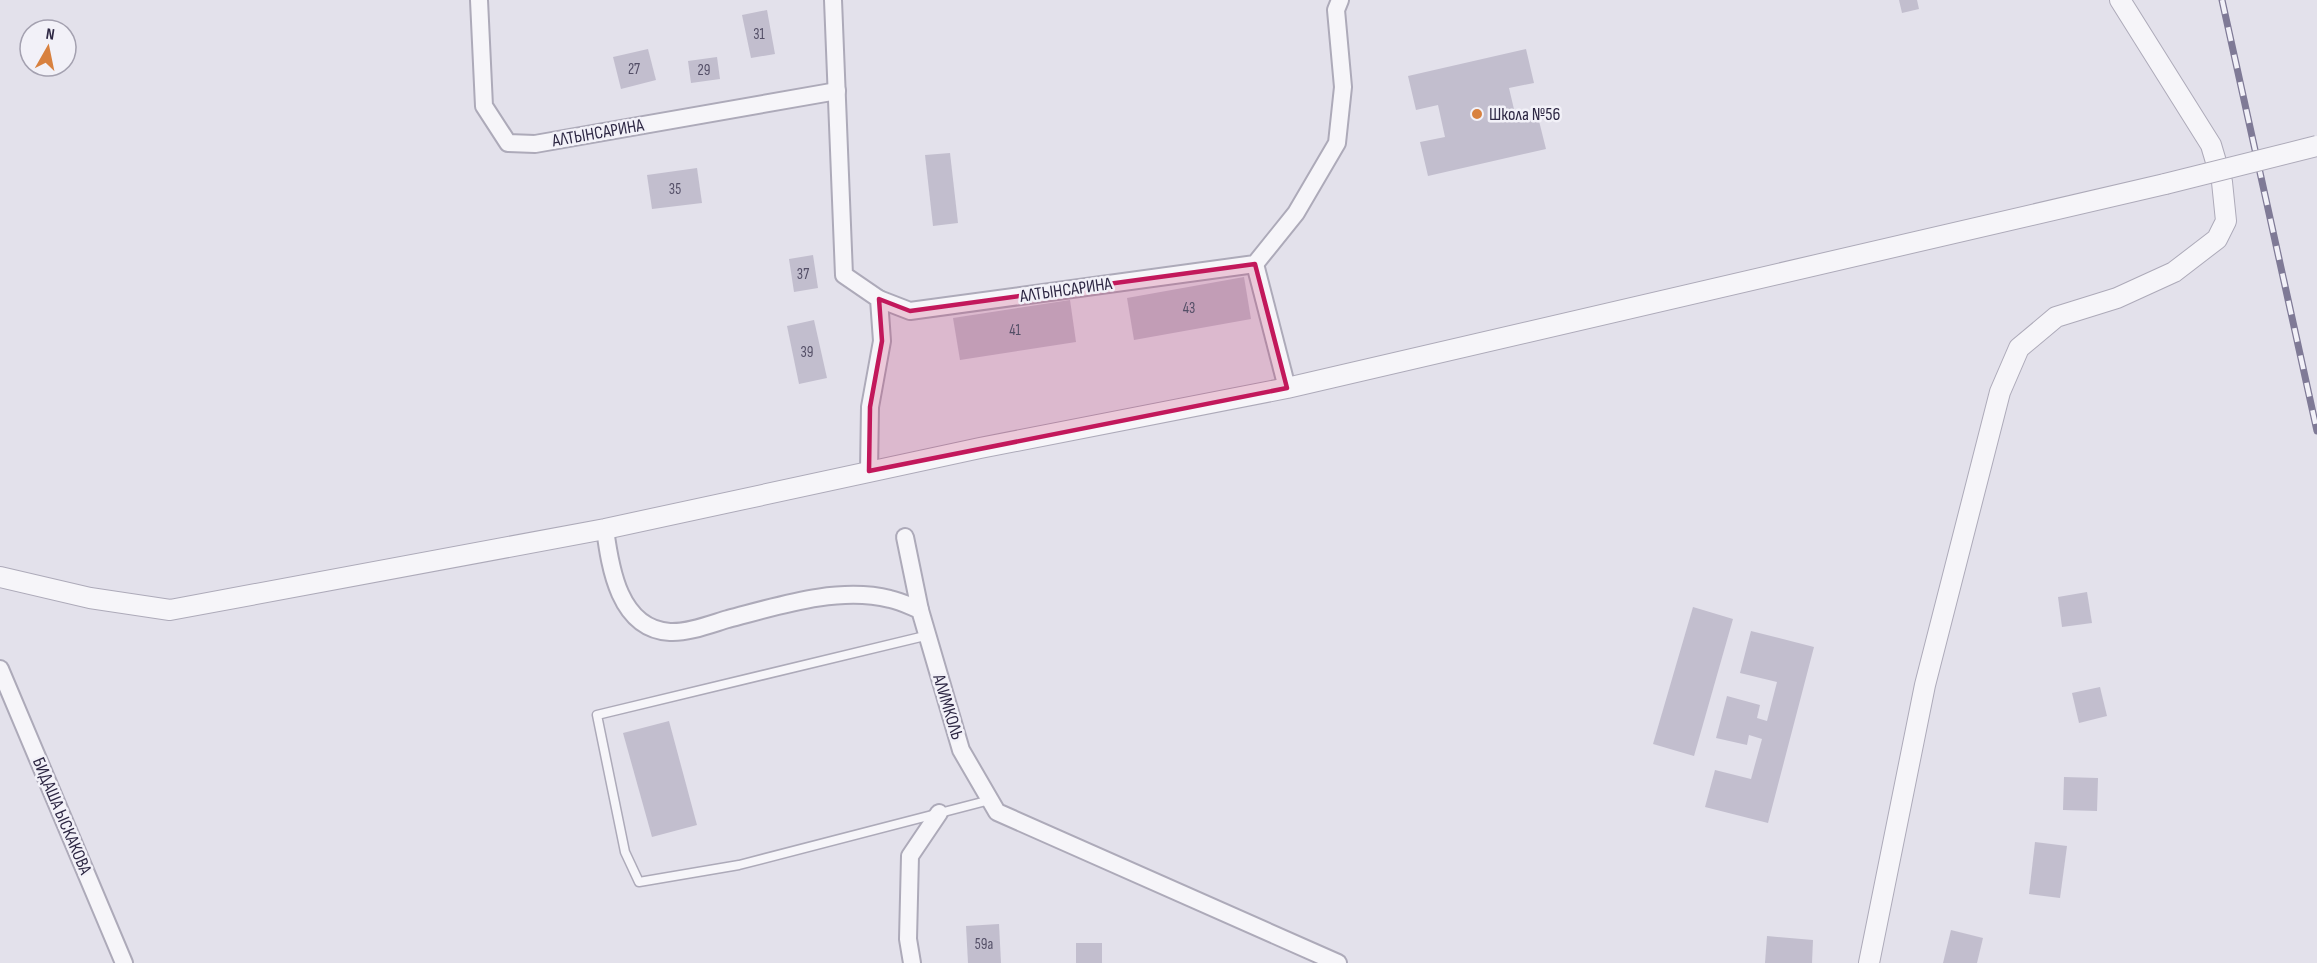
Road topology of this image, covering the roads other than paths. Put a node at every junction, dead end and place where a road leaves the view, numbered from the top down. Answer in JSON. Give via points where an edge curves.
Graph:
{"nodes":[{"id":1,"x":479,"y":0,"type":"edge"},
{"id":2,"x":833,"y":0,"type":"edge"},
{"id":3,"x":1340,"y":0,"type":"edge"},
{"id":4,"x":2120,"y":0,"type":"edge"},
{"id":5,"x":837,"y":91,"type":"junction"},
{"id":6,"x":2317,"y":146,"type":"edge"},
{"id":7,"x":1255,"y":264,"type":"junction"},
{"id":8,"x":879,"y":299,"type":"junction"},
{"id":9,"x":1287,"y":388,"type":"junction"},
{"id":10,"x":869,"y":471,"type":"junction"},
{"id":11,"x":605,"y":529,"type":"junction"},
{"id":12,"x":905,"y":537,"type":"dead end"},
{"id":13,"x":0,"y":577,"type":"edge"},
{"id":14,"x":920,"y":610,"type":"junction"},
{"id":15,"x":928,"y":635,"type":"junction"},
{"id":16,"x":0,"y":669,"type":"edge"},
{"id":17,"x":990,"y":800,"type":"junction"},
{"id":18,"x":939,"y":813,"type":"junction"},
{"id":19,"x":124,"y":963,"type":"edge"},
{"id":20,"x":912,"y":963,"type":"edge"},
{"id":21,"x":1338,"y":963,"type":"edge"},
{"id":22,"x":1869,"y":963,"type":"edge"}],
"edges":[{"from":1,"to":5,"type":"street","name":"АЛТЫНСАРИНА","via":[[483,106],[508,143],[535,144]]},
{"from":2,"to":5,"type":"street","name":"АЛТЫНСАРИНА"},
{"from":3,"to":7,"type":"street","via":[[1336,10],[1343,87],[1337,143],[1296,213]]},
{"from":4,"to":22,"type":"street","via":[[2211,146],[2222,182],[2226,221],[2217,239],[2174,272],[2117,297],[2056,317],[2019,348],[2000,392],[1925,685]]},
{"from":5,"to":8,"type":"street","name":"АЛТЫНСАРИНА","via":[[844,275]]},
{"from":6,"to":9,"type":"street","bridge":true},
{"from":7,"to":8,"type":"street","name":"АЛТЫНСАРИНА","via":[[910,311]]},
{"from":7,"to":9,"type":"street"},
{"from":8,"to":10,"type":"street","via":[[882,341],[870,407]]},
{"from":9,"to":10,"type":"street"},
{"from":10,"to":11,"type":"street"},
{"from":11,"to":13,"type":"street","via":[[170,610],[90,598]]},
{"from":11,"to":14,"type":"street","via":[[611,573],[624,603],[645,624],[670,632],[839,596],[889,598]]},
{"from":12,"to":14,"type":"street","name":"АЛИМКОЛЬ"},
{"from":14,"to":15,"type":"street","name":"АЛИМКОЛЬ"},
{"from":15,"to":17,"type":"street","name":"АЛИМКОЛЬ","via":[[961,750]]},
{"from":15,"to":18,"type":"lane","via":[[597,715],[625,852],[639,882],[739,866]]},
{"from":16,"to":19,"type":"street","name":"БИДАША ЫСКАКОВА"},
{"from":17,"to":18,"type":"lane"},
{"from":17,"to":21,"type":"street","name":"АЛИМКОЛЬ","via":[[997,812]]},
{"from":18,"to":20,"type":"street","via":[[910,856],[908,939]]}]}
